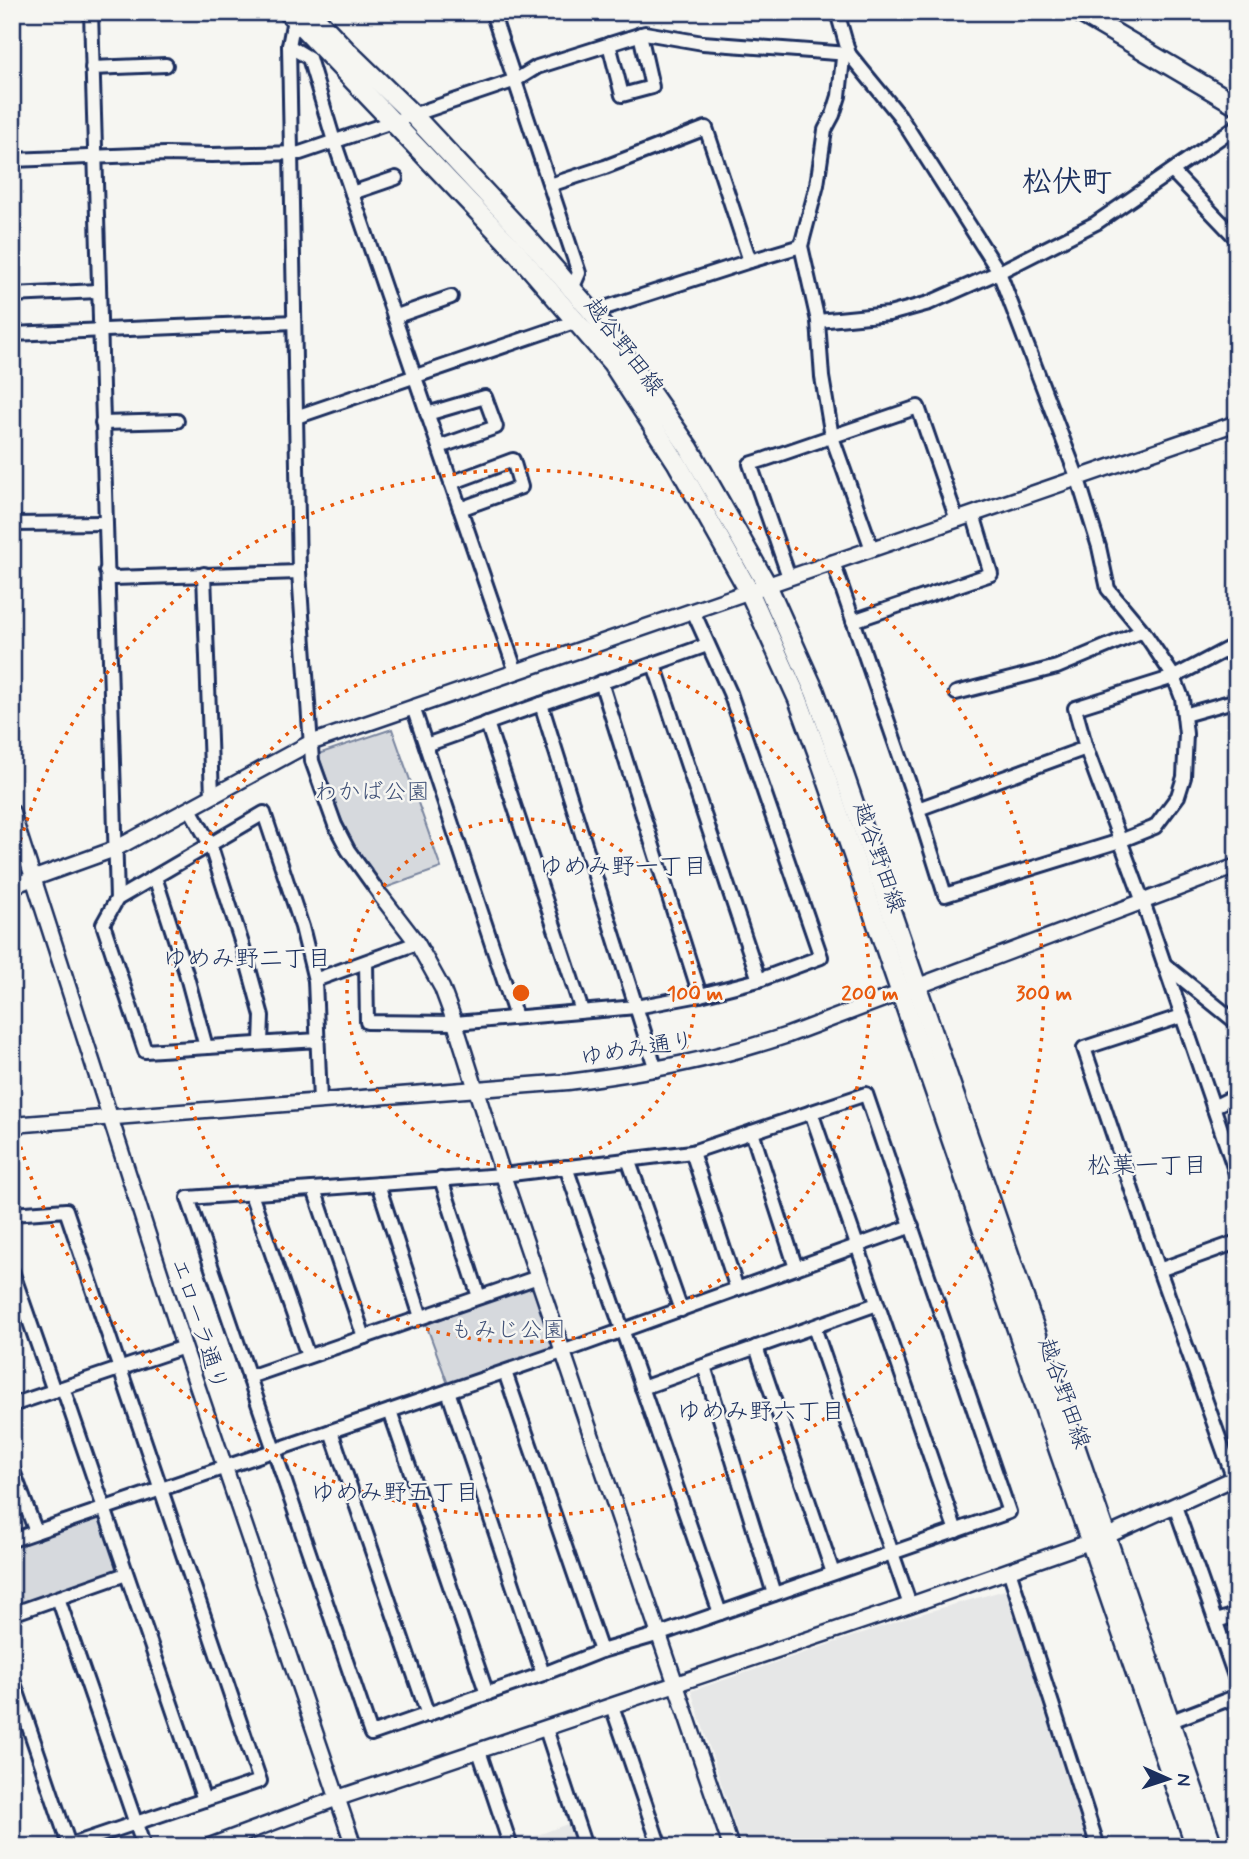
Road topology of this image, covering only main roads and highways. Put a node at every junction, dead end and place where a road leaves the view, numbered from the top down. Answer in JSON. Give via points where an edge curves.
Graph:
{"nodes":[{"id":1,"x":1079,"y":12,"type":"edge"},
{"id":2,"x":297,"y":15,"type":"edge"},
{"id":3,"x":1237,"y":105,"type":"edge"},
{"id":4,"x":585,"y":316,"type":"junction"},
{"id":5,"x":758,"y":588,"type":"junction"},
{"id":6,"x":1098,"y":1539,"type":"junction"},
{"id":7,"x":1196,"y":1847,"type":"edge"},
{"id":8,"x":1213,"y":1847,"type":"edge"}],
"edges":[{"from":1,"to":3,"type":"main road"},
{"from":2,"to":4,"type":"main road","name":"越谷野田線","via":[[512,247]]},
{"from":2,"to":4,"type":"main road","name":"越谷野田線","via":[[345,49],[413,115],[572,289]]},
{"from":4,"to":5,"type":"main road","name":"越谷野田線","via":[[689,447]]},
{"from":5,"to":6,"type":"main road","name":"越谷野田線"},
{"from":5,"to":6,"type":"main road","name":"越谷野田線","via":[[815,692],[919,988]]},
{"from":6,"to":7,"type":"main road","name":"越谷野田線"},
{"from":6,"to":8,"type":"main road","name":"越谷野田線"}]}
